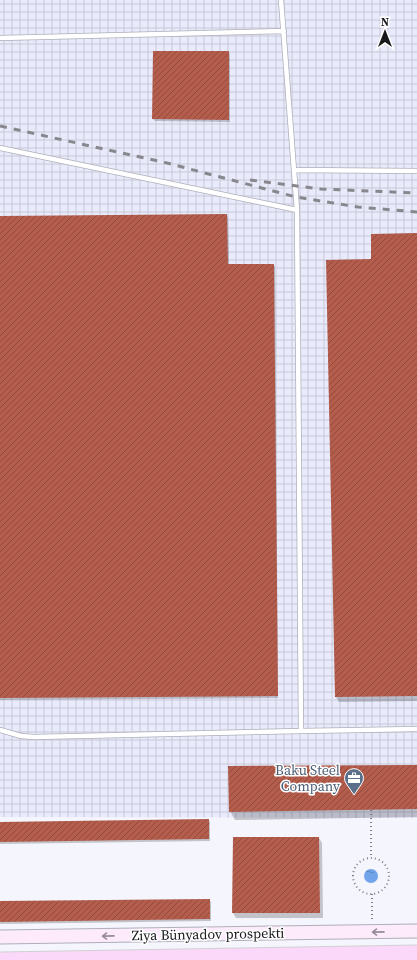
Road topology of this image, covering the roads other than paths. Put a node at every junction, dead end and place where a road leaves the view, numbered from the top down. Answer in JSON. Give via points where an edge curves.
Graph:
{"nodes":[{"id":1,"x":281,"y":0,"type":"edge"},
{"id":2,"x":284,"y":31,"type":"junction"},
{"id":3,"x":0,"y":38,"type":"edge"},
{"id":4,"x":0,"y":148,"type":"edge"},
{"id":5,"x":294,"y":170,"type":"junction"},
{"id":6,"x":417,"y":171,"type":"edge"},
{"id":7,"x":297,"y":210,"type":"junction"},
{"id":8,"x":417,"y":729,"type":"edge"},
{"id":9,"x":0,"y":730,"type":"edge"},
{"id":10,"x":301,"y":730,"type":"junction"},
{"id":11,"x":417,"y":931,"type":"edge"},
{"id":12,"x":0,"y":937,"type":"edge"},
{"id":13,"x":417,"y":953,"type":"edge"},
{"id":14,"x":0,"y":960,"type":"edge"}],
"edges":[{"from":1,"to":2,"type":"lane"},
{"from":2,"to":3,"type":"lane"},
{"from":2,"to":5,"type":"lane"},
{"from":4,"to":7,"type":"lane"},
{"from":5,"to":6,"type":"lane"},
{"from":5,"to":7,"type":"lane"},
{"from":7,"to":10,"type":"lane"},
{"from":8,"to":10,"type":"lane"},
{"from":9,"to":10,"type":"lane","via":[[34,737]]},
{"from":11,"to":12,"type":"main road","name":"Ziya Bünyadov prospekti","one_way":true},
{"from":13,"to":14,"type":"main road","name":"Ziya Bünyadov prospekti"}]}
